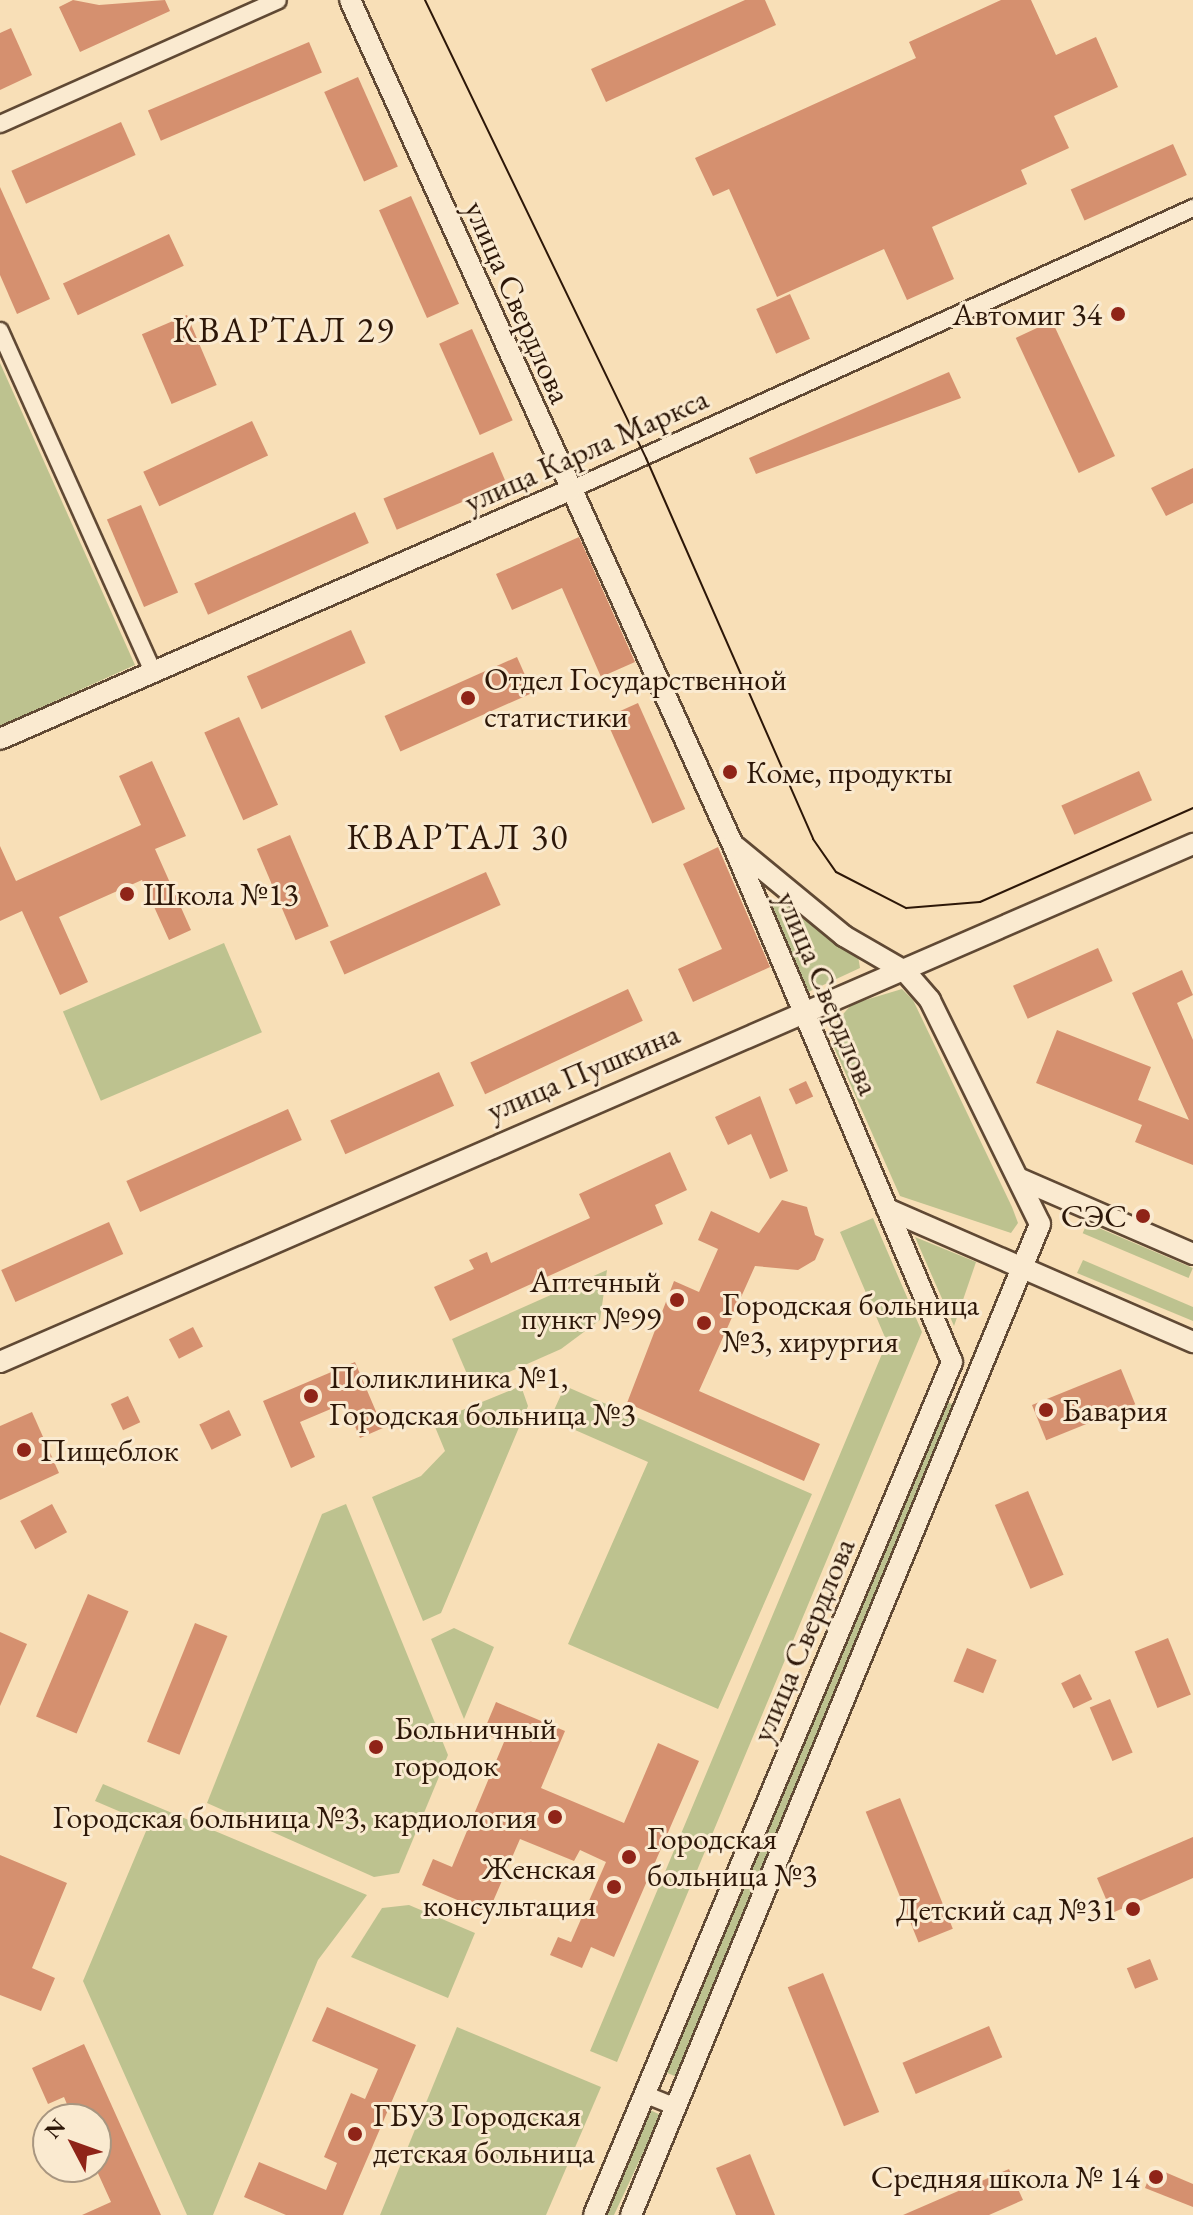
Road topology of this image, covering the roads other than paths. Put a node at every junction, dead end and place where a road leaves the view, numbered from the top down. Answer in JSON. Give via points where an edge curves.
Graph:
{"nodes":[{"id":1,"x":278,"y":0,"type":"edge"},
{"id":2,"x":350,"y":0,"type":"edge"},
{"id":3,"x":0,"y":124,"type":"edge"},
{"id":4,"x":1193,"y":208,"type":"edge"},
{"id":5,"x":0,"y":331,"type":"edge"},
{"id":6,"x":570,"y":490,"type":"junction"},
{"id":7,"x":153,"y":672,"type":"junction"},
{"id":8,"x":0,"y":739,"type":"edge"},
{"id":9,"x":1193,"y":844,"type":"edge"},
{"id":10,"x":733,"y":845,"type":"junction"},
{"id":11,"x":906,"y":972,"type":"junction"},
{"id":12,"x":802,"y":1011,"type":"junction"},
{"id":13,"x":1020,"y":1179,"type":"junction"},
{"id":14,"x":887,"y":1209,"type":"junction"},
{"id":15,"x":1193,"y":1254,"type":"edge"},
{"id":16,"x":1026,"y":1269,"type":"junction"},
{"id":17,"x":1193,"y":1342,"type":"edge"},
{"id":18,"x":0,"y":1362,"type":"edge"},
{"id":19,"x":644,"y":2094,"type":"junction"},
{"id":20,"x":677,"y":2107,"type":"junction"},
{"id":21,"x":594,"y":2215,"type":"edge"},
{"id":22,"x":631,"y":2215,"type":"edge"}],
"edges":[{"from":1,"to":3,"type":"street"},
{"from":2,"to":6,"type":"street","name":"улица Свердлова"},
{"from":4,"to":6,"type":"street","name":"улица Карла Маркса"},
{"from":5,"to":7,"type":"street"},
{"from":6,"to":7,"type":"street","name":"улица Карла Маркса"},
{"from":6,"to":10,"type":"street","name":"улица Свердлова"},
{"from":7,"to":8,"type":"street","name":"улица Карла Маркса"},
{"from":9,"to":11,"type":"street","name":"улица Пушкина"},
{"from":10,"to":11,"type":"street","name":"улица Свердлова","via":[[844,936]]},
{"from":10,"to":12,"type":"street","name":"улица Свердлова"},
{"from":11,"to":12,"type":"street","name":"улица Пушкина"},
{"from":11,"to":13,"type":"street","name":"улица Свердлова","via":[[930,1000]]},
{"from":12,"to":14,"type":"street","name":"улица Свердлова"},
{"from":12,"to":18,"type":"street","name":"улица Пушкина"},
{"from":13,"to":15,"type":"street"},
{"from":13,"to":16,"type":"street","name":"улица Свердлова","via":[[1040,1224]]},
{"from":14,"to":16,"type":"street"},
{"from":14,"to":19,"type":"street","name":"улица Свердлова","via":[[952,1362]]},
{"from":16,"to":17,"type":"street"},
{"from":16,"to":20,"type":"street","name":"улица Свердлова"},
{"from":19,"to":20,"type":"street"},
{"from":19,"to":21,"type":"street","name":"улица Свердлова"},
{"from":20,"to":22,"type":"street","name":"улица Свердлова"}]}
